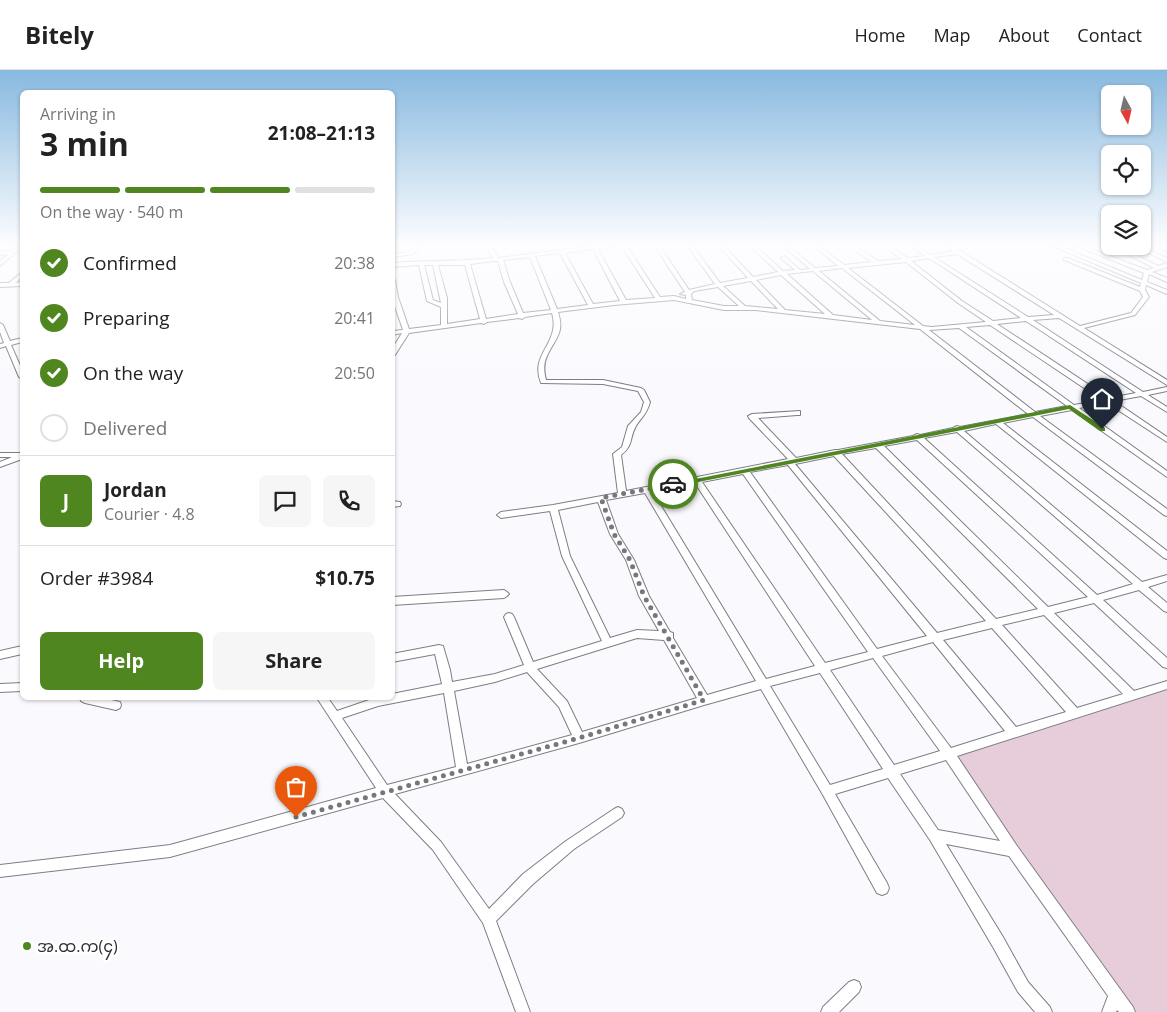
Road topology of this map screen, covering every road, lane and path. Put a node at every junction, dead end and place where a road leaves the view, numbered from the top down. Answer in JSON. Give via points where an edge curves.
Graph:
{"nodes":[{"id":1,"x":427,"y":289,"type":"edge"},
{"id":2,"x":441,"y":289,"type":"edge"},
{"id":3,"x":474,"y":289,"type":"edge"},
{"id":4,"x":509,"y":289,"type":"edge"},
{"id":5,"x":544,"y":289,"type":"edge"},
{"id":6,"x":582,"y":289,"type":"edge"},
{"id":7,"x":617,"y":289,"type":"edge"},
{"id":8,"x":652,"y":289,"type":"edge"},
{"id":9,"x":685,"y":289,"type":"edge"},
{"id":10,"x":699,"y":289,"type":"edge"},
{"id":11,"x":722,"y":289,"type":"edge"},
{"id":12,"x":761,"y":289,"type":"edge"},
{"id":13,"x":800,"y":289,"type":"edge"},
{"id":14,"x":839,"y":289,"type":"edge"},
{"id":15,"x":872,"y":289,"type":"edge"},
{"id":16,"x":945,"y":289,"type":"edge"},
{"id":17,"x":979,"y":289,"type":"edge"},
{"id":18,"x":1016,"y":289,"type":"edge"},
{"id":19,"x":1142,"y":290,"type":"edge"},
{"id":20,"x":395,"y":293,"type":"edge"},
{"id":21,"x":688,"y":293,"type":"junction"},
{"id":22,"x":658,"y":298,"type":"junction"},
{"id":23,"x":674,"y":298,"type":"junction"},
{"id":24,"x":690,"y":300,"type":"junction"},
{"id":25,"x":624,"y":302,"type":"junction"},
{"id":26,"x":445,"y":306,"type":"junction"},
{"id":27,"x":591,"y":306,"type":"junction"},
{"id":28,"x":744,"y":308,"type":"junction"},
{"id":29,"x":556,"y":311,"type":"junction"},
{"id":30,"x":783,"y":311,"type":"junction"},
{"id":31,"x":522,"y":316,"type":"junction"},
{"id":32,"x":1059,"y":316,"type":"junction"},
{"id":33,"x":831,"y":317,"type":"junction"},
{"id":34,"x":1025,"y":319,"type":"junction"},
{"id":35,"x":484,"y":322,"type":"junction"},
{"id":36,"x":878,"y":322,"type":"junction"},
{"id":37,"x":991,"y":323,"type":"junction"},
{"id":38,"x":0,"y":325,"type":"edge"},
{"id":39,"x":444,"y":326,"type":"junction"},
{"id":40,"x":960,"y":326,"type":"junction"},
{"id":41,"x":921,"y":328,"type":"junction"},
{"id":42,"x":1078,"y":328,"type":"junction"},
{"id":43,"x":407,"y":332,"type":"junction"},
{"id":44,"x":1,"y":334,"type":"edge"},
{"id":45,"x":395,"y":334,"type":"edge"},
{"id":46,"x":20,"y":341,"type":"edge"},
{"id":47,"x":4,"y":345,"type":"edge"},
{"id":48,"x":395,"y":350,"type":"edge"},
{"id":49,"x":20,"y":373,"type":"edge"},
{"id":50,"x":1167,"y":383,"type":"edge"},
{"id":51,"x":1167,"y":389,"type":"edge"},
{"id":52,"x":1141,"y":394,"type":"junction"},
{"id":53,"x":1106,"y":400,"type":"junction"},
{"id":54,"x":1070,"y":407,"type":"junction"},
{"id":55,"x":1167,"y":410,"type":"edge"},
{"id":56,"x":797,"y":413,"type":"dead end"},
{"id":57,"x":1033,"y":414,"type":"junction"},
{"id":58,"x":996,"y":421,"type":"junction"},
{"id":59,"x":957,"y":428,"type":"junction"},
{"id":60,"x":917,"y":436,"type":"junction"},
{"id":61,"x":1167,"y":440,"type":"edge"},
{"id":62,"x":877,"y":444,"type":"junction"},
{"id":63,"x":835,"y":452,"type":"junction"},
{"id":64,"x":0,"y":455,"type":"edge"},
{"id":65,"x":20,"y":455,"type":"edge"},
{"id":66,"x":20,"y":456,"type":"edge"},
{"id":67,"x":791,"y":461,"type":"junction"},
{"id":68,"x":0,"y":465,"type":"edge"},
{"id":69,"x":744,"y":470,"type":"junction"},
{"id":70,"x":1167,"y":474,"type":"edge"},
{"id":71,"x":697,"y":480,"type":"junction"},
{"id":72,"x":648,"y":489,"type":"junction"},
{"id":73,"x":622,"y":494,"type":"junction"},
{"id":74,"x":601,"y":498,"type":"junction"},
{"id":75,"x":553,"y":508,"type":"junction"},
{"id":76,"x":1167,"y":513,"type":"edge"},
{"id":77,"x":501,"y":515,"type":"dead end"},
{"id":78,"x":1167,"y":556,"type":"edge"},
{"id":79,"x":1167,"y":578,"type":"edge"},
{"id":80,"x":1141,"y":584,"type":"junction"},
{"id":81,"x":504,"y":594,"type":"dead end"},
{"id":82,"x":1095,"y":599,"type":"junction"},
{"id":83,"x":395,"y":601,"type":"edge"},
{"id":84,"x":1167,"y":608,"type":"edge"},
{"id":85,"x":1046,"y":609,"type":"junction"},
{"id":86,"x":509,"y":617,"type":"dead end"},
{"id":87,"x":994,"y":623,"type":"junction"},
{"id":88,"x":669,"y":636,"type":"junction"},
{"id":89,"x":937,"y":637,"type":"junction"},
{"id":90,"x":608,"y":644,"type":"junction"},
{"id":91,"x":20,"y":650,"type":"edge"},
{"id":92,"x":0,"y":655,"type":"edge"},
{"id":93,"x":876,"y":655,"type":"junction"},
{"id":94,"x":395,"y":657,"type":"edge"},
{"id":95,"x":1167,"y":664,"type":"edge"},
{"id":96,"x":530,"y":668,"type":"junction"},
{"id":97,"x":823,"y":668,"type":"junction"},
{"id":98,"x":764,"y":685,"type":"junction"},
{"id":99,"x":1167,"y":685,"type":"edge"},
{"id":100,"x":20,"y":687,"type":"edge"},
{"id":101,"x":447,"y":687,"type":"junction"},
{"id":102,"x":0,"y":688,"type":"edge"},
{"id":103,"x":1132,"y":696,"type":"junction"},
{"id":104,"x":395,"y":698,"type":"edge"},
{"id":105,"x":94,"y":700,"type":"edge"},
{"id":106,"x":323,"y":700,"type":"edge"},
{"id":107,"x":383,"y":700,"type":"edge"},
{"id":108,"x":704,"y":700,"type":"junction"},
{"id":109,"x":116,"y":705,"type":"dead end"},
{"id":110,"x":1074,"y":713,"type":"junction"},
{"id":111,"x":335,"y":716,"type":"junction"},
{"id":112,"x":1013,"y":732,"type":"junction"},
{"id":113,"x":579,"y":738,"type":"junction"},
{"id":114,"x":948,"y":752,"type":"junction"},
{"id":115,"x":462,"y":770,"type":"junction"},
{"id":116,"x":892,"y":773,"type":"junction"},
{"id":117,"x":827,"y":791,"type":"junction"},
{"id":118,"x":385,"y":792,"type":"junction"},
{"id":119,"x":618,"y":813,"type":"dead end"},
{"id":120,"x":934,"y":836,"type":"junction"},
{"id":121,"x":1013,"y":850,"type":"junction"},
{"id":122,"x":0,"y":871,"type":"edge"},
{"id":123,"x":882,"y":888,"type":"dead end"},
{"id":124,"x":488,"y":919,"type":"junction"},
{"id":125,"x":854,"y":987,"type":"dead end"},
{"id":126,"x":1116,"y":994,"type":"junction"},
{"id":127,"x":523,"y":1012,"type":"edge"},
{"id":128,"x":828,"y":1012,"type":"edge"},
{"id":129,"x":1045,"y":1012,"type":"edge"},
{"id":130,"x":1109,"y":1012,"type":"edge"},
{"id":131,"x":1128,"y":1012,"type":"edge"}],
"edges":[{"from":1,"to":26,"type":"street","via":[[430,301]]},
{"from":2,"to":26,"type":"street"},
{"from":3,"to":35,"type":"street"},
{"from":4,"to":31,"type":"street"},
{"from":5,"to":29,"type":"street"},
{"from":6,"to":27,"type":"street"},
{"from":7,"to":25,"type":"street"},
{"from":8,"to":22,"type":"street"},
{"from":9,"to":21,"type":"street"},
{"from":10,"to":21,"type":"street"},
{"from":11,"to":28,"type":"street"},
{"from":12,"to":30,"type":"street"},
{"from":13,"to":33,"type":"street"},
{"from":14,"to":36,"type":"street"},
{"from":15,"to":41,"type":"street"},
{"from":16,"to":37,"type":"street"},
{"from":17,"to":34,"type":"street"},
{"from":18,"to":32,"type":"street"},
{"from":19,"to":42,"type":"street","via":[[1146,297],[1133,314]]},
{"from":20,"to":43,"type":"street"},
{"from":21,"to":23,"type":"street"},
{"from":21,"to":24,"type":"street"},
{"from":22,"to":23,"type":"street"},
{"from":22,"to":25,"type":"street"},
{"from":23,"to":24,"type":"street"},
{"from":24,"to":28,"type":"street","via":[[724,308]]},
{"from":25,"to":27,"type":"street"},
{"from":26,"to":39,"type":"street"},
{"from":27,"to":29,"type":"street"},
{"from":28,"to":30,"type":"street"},
{"from":29,"to":31,"type":"street"},
{"from":29,"to":73,"type":"street","via":[[559,322],[557,335],[542,357],[539,368],[542,382],[604,382],[641,390],[646,398],[644,412],[632,426],[625,448],[617,454]]},
{"from":30,"to":33,"type":"street"},
{"from":31,"to":35,"type":"street"},
{"from":32,"to":34,"type":"street"},
{"from":32,"to":42,"type":"street"},
{"from":33,"to":36,"type":"street"},
{"from":34,"to":37,"type":"street"},
{"from":34,"to":52,"type":"street"},
{"from":35,"to":39,"type":"street"},
{"from":36,"to":41,"type":"street"},
{"from":37,"to":40,"type":"street"},
{"from":37,"to":53,"type":"street"},
{"from":38,"to":44,"type":"street"},
{"from":39,"to":43,"type":"street"},
{"from":40,"to":41,"type":"street"},
{"from":40,"to":54,"type":"street"},
{"from":41,"to":57,"type":"street"},
{"from":42,"to":50,"type":"street"},
{"from":43,"to":45,"type":"street"},
{"from":43,"to":48,"type":"street"},
{"from":44,"to":47,"type":"street"},
{"from":46,"to":47,"type":"street"},
{"from":47,"to":49,"type":"street"},
{"from":51,"to":52,"type":"street"},
{"from":52,"to":53,"type":"street"},
{"from":52,"to":55,"type":"street"},
{"from":53,"to":54,"type":"street"},
{"from":53,"to":61,"type":"street"},
{"from":54,"to":57,"type":"street"},
{"from":54,"to":70,"type":"street"},
{"from":56,"to":67,"type":"street","via":[[752,416]]},
{"from":57,"to":58,"type":"street"},
{"from":57,"to":76,"type":"street"},
{"from":58,"to":59,"type":"street"},
{"from":58,"to":78,"type":"street"},
{"from":59,"to":60,"type":"street"},
{"from":59,"to":80,"type":"street"},
{"from":60,"to":62,"type":"street"},
{"from":60,"to":82,"type":"street"},
{"from":62,"to":63,"type":"street"},
{"from":62,"to":85,"type":"street"},
{"from":63,"to":67,"type":"street"},
{"from":63,"to":87,"type":"street"},
{"from":64,"to":65,"type":"street"},
{"from":66,"to":68,"type":"street"},
{"from":67,"to":69,"type":"street"},
{"from":67,"to":89,"type":"street"},
{"from":69,"to":71,"type":"street"},
{"from":69,"to":93,"type":"street"},
{"from":71,"to":72,"type":"street"},
{"from":71,"to":97,"type":"street"},
{"from":72,"to":73,"type":"street"},
{"from":72,"to":98,"type":"street"},
{"from":73,"to":74,"type":"street"},
{"from":74,"to":75,"type":"street"},
{"from":74,"to":88,"type":"street","via":[[614,534],[630,560],[644,596]]},
{"from":75,"to":77,"type":"street"},
{"from":75,"to":90,"type":"street","via":[[566,556]]},
{"from":79,"to":80,"type":"street"},
{"from":80,"to":82,"type":"street"},
{"from":80,"to":84,"type":"street"},
{"from":81,"to":83,"type":"street"},
{"from":82,"to":85,"type":"street"},
{"from":82,"to":95,"type":"street"},
{"from":85,"to":87,"type":"street"},
{"from":85,"to":103,"type":"street"},
{"from":86,"to":96,"type":"street"},
{"from":87,"to":89,"type":"street"},
{"from":87,"to":110,"type":"street"},
{"from":88,"to":90,"type":"street","via":[[637,634]]},
{"from":88,"to":108,"type":"street"},
{"from":89,"to":93,"type":"street"},
{"from":89,"to":112,"type":"street"},
{"from":90,"to":96,"type":"street"},
{"from":91,"to":92,"type":"street"},
{"from":93,"to":97,"type":"street"},
{"from":93,"to":114,"type":"street"},
{"from":94,"to":101,"type":"street","via":[[439,649]]},
{"from":96,"to":101,"type":"street"},
{"from":96,"to":113,"type":"street","via":[[563,704]]},
{"from":97,"to":98,"type":"street"},
{"from":97,"to":116,"type":"street"},
{"from":98,"to":108,"type":"street"},
{"from":98,"to":117,"type":"street"},
{"from":99,"to":103,"type":"street"},
{"from":100,"to":102,"type":"street"},
{"from":101,"to":104,"type":"street"},
{"from":101,"to":115,"type":"street"},
{"from":103,"to":110,"type":"street"},
{"from":105,"to":109,"type":"street"},
{"from":106,"to":111,"type":"street"},
{"from":107,"to":111,"type":"street"},
{"from":108,"to":113,"type":"street"},
{"from":110,"to":112,"type":"street"},
{"from":111,"to":118,"type":"street"},
{"from":112,"to":114,"type":"street"},
{"from":113,"to":115,"type":"street"},
{"from":114,"to":116,"type":"street"},
{"from":114,"to":121,"type":"street"},
{"from":115,"to":118,"type":"street"},
{"from":116,"to":117,"type":"street"},
{"from":116,"to":120,"type":"street"},
{"from":117,"to":123,"type":"street"},
{"from":118,"to":122,"type":"street","via":[[170,851]]},
{"from":118,"to":124,"type":"street","via":[[437,846]]},
{"from":119,"to":124,"type":"street","via":[[528,879]]},
{"from":120,"to":121,"type":"street"},
{"from":120,"to":129,"type":"street","via":[[1008,959],[1018,982]]},
{"from":121,"to":126,"type":"street"},
{"from":124,"to":127,"type":"street"},
{"from":125,"to":128,"type":"street"},
{"from":126,"to":130,"type":"street"},
{"from":126,"to":131,"type":"street"}]}
